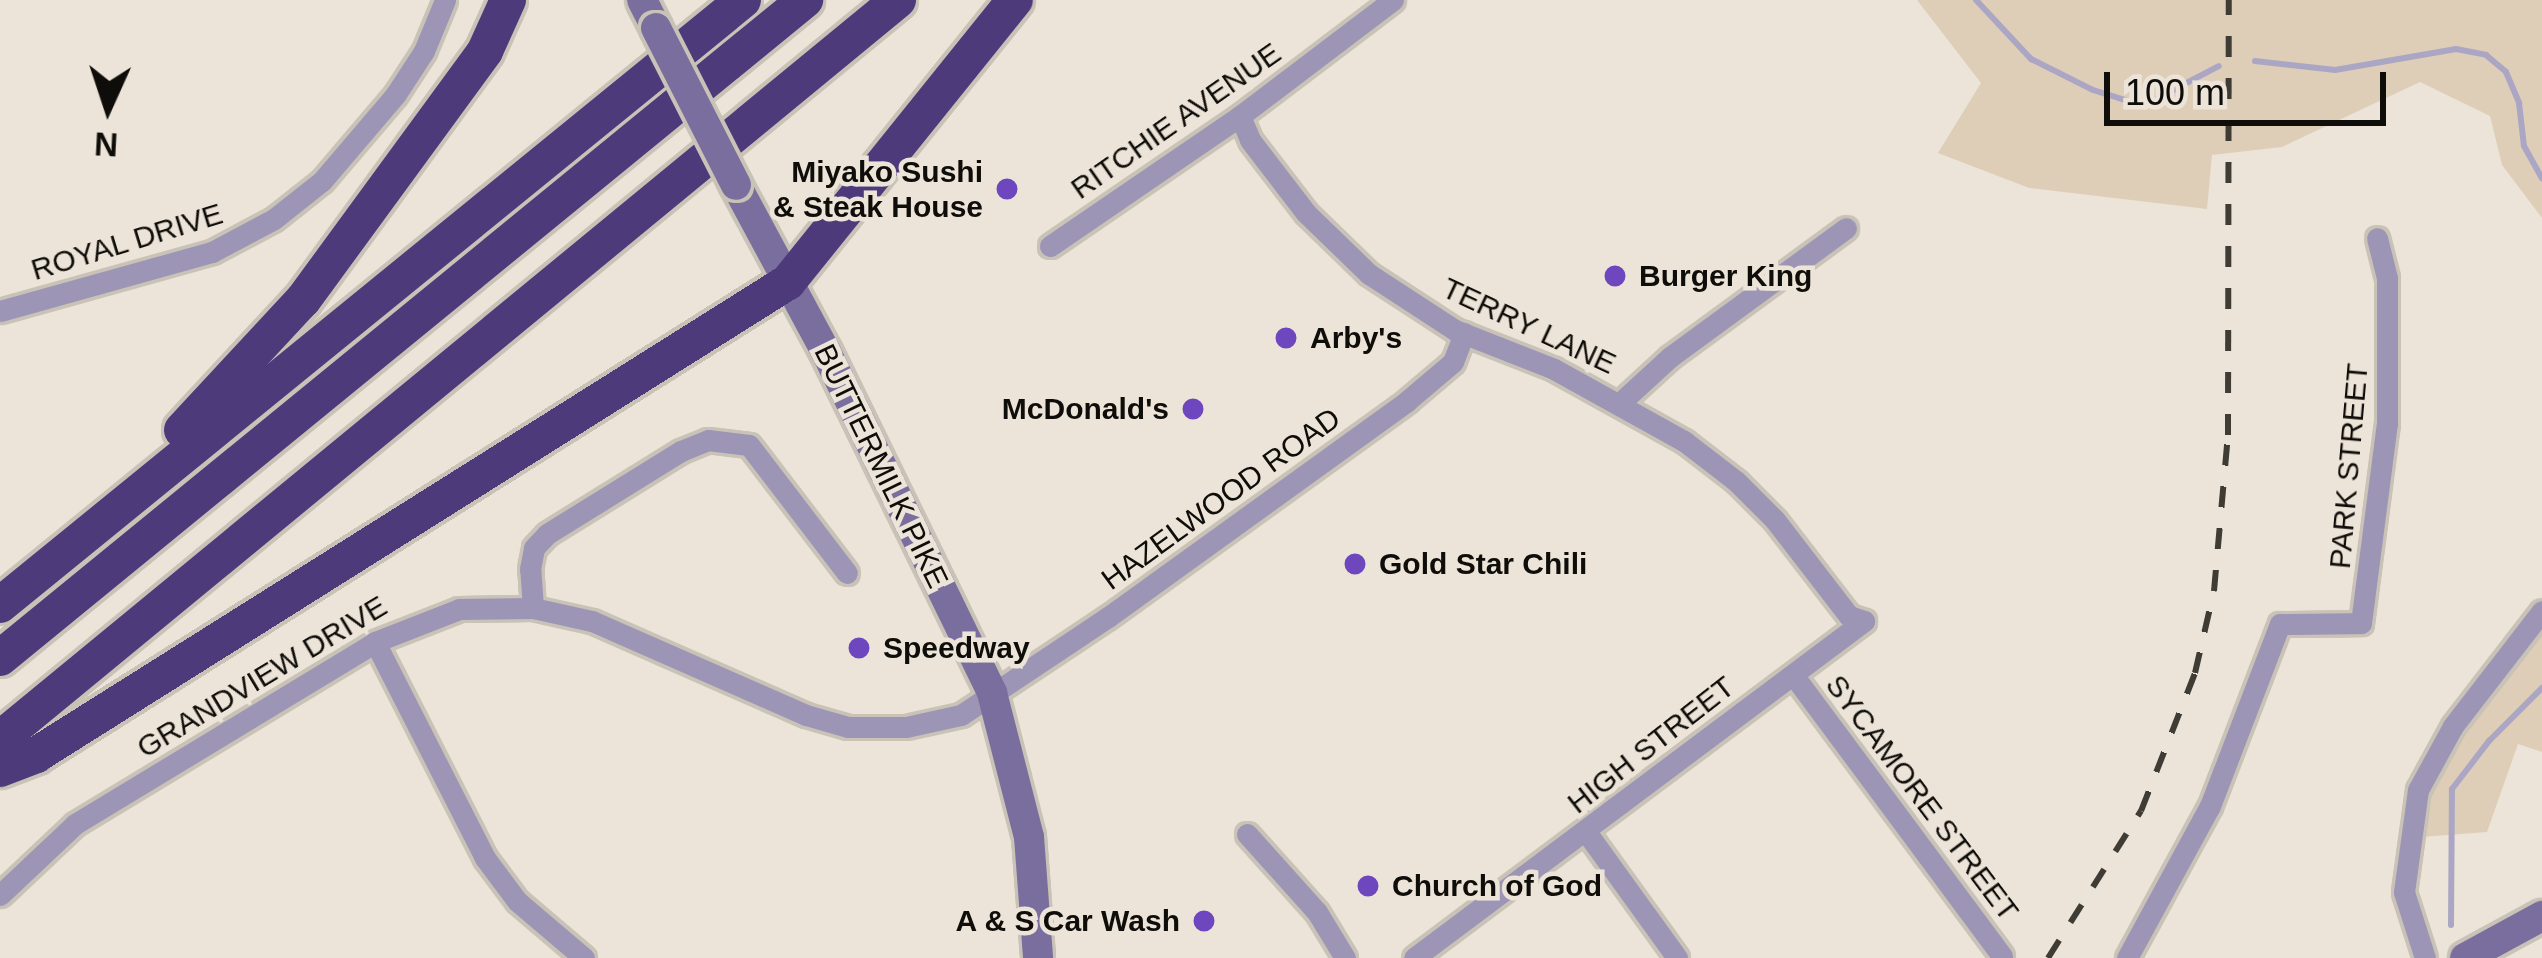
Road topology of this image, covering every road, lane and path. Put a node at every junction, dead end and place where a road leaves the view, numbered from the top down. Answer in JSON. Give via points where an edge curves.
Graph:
{"nodes":[{"id":1,"x":445,"y":0,"type":"edge"},
{"id":2,"x":508,"y":0,"type":"edge"},
{"id":3,"x":642,"y":0,"type":"edge"},
{"id":4,"x":743,"y":0,"type":"edge"},
{"id":5,"x":805,"y":0,"type":"edge"},
{"id":6,"x":898,"y":0,"type":"edge"},
{"id":7,"x":1015,"y":0,"type":"edge"},
{"id":8,"x":1393,"y":0,"type":"edge"},
{"id":9,"x":1240,"y":116,"type":"junction"},
{"id":10,"x":1846,"y":228,"type":"dead end"},
{"id":11,"x":2377,"y":238,"type":"dead end"},
{"id":12,"x":1050,"y":246,"type":"dead end"},
{"id":13,"x":788,"y":282,"type":"junction"},
{"id":14,"x":0,"y":311,"type":"edge"},
{"id":15,"x":1464,"y":333,"type":"junction"},
{"id":16,"x":1622,"y":402,"type":"junction"},
{"id":17,"x":1813,"y":571,"type":"joint"},
{"id":18,"x":847,"y":573,"type":"dead end"},
{"id":19,"x":0,"y":583,"type":"edge"},
{"id":20,"x":0,"y":605,"type":"edge"},
{"id":21,"x":533,"y":608,"type":"junction"},
{"id":22,"x":2542,"y":611,"type":"edge"},
{"id":23,"x":375,"y":641,"type":"junction"},
{"id":24,"x":0,"y":658,"type":"edge"},
{"id":25,"x":1794,"y":676,"type":"junction"},
{"id":26,"x":992,"y":693,"type":"junction"},
{"id":27,"x":0,"y":739,"type":"edge"},
{"id":28,"x":0,"y":769,"type":"edge"},
{"id":29,"x":1587,"y":833,"type":"junction"},
{"id":30,"x":1247,"y":834,"type":"dead end"},
{"id":31,"x":0,"y":895,"type":"edge"},
{"id":32,"x":2542,"y":916,"type":"edge"},
{"id":33,"x":2002,"y":956,"type":"edge"},
{"id":34,"x":584,"y":958,"type":"edge"},
{"id":35,"x":1038,"y":958,"type":"edge"},
{"id":36,"x":1345,"y":958,"type":"edge"},
{"id":37,"x":1414,"y":958,"type":"edge"},
{"id":38,"x":1677,"y":958,"type":"edge"},
{"id":39,"x":2127,"y":958,"type":"edge"},
{"id":40,"x":2425,"y":958,"type":"edge"},
{"id":41,"x":2465,"y":958,"type":"edge"}],
"edges":[{"from":1,"to":14,"type":"street","name":"ROYAL DRIVE","via":[[396,94],[322,181],[274,219],[212,252]]},
{"from":2,"to":19,"type":"highway","via":[[485,51],[303,300],[174,437]]},
{"from":3,"to":13,"type":"main road","name":"BUTTERMILK PIKE","bridge":true},
{"from":4,"to":20,"type":"highway"},
{"from":5,"to":24,"type":"highway"},
{"from":6,"to":27,"type":"highway"},
{"from":7,"to":13,"type":"highway"},
{"from":8,"to":9,"type":"street","name":"RITCHIE AVENUE"},
{"from":9,"to":12,"type":"street","name":"RITCHIE AVENUE"},
{"from":9,"to":15,"type":"street","name":"TERRY LANE","via":[[1326,235],[1414,306]]},
{"from":10,"to":16,"type":"street","via":[[1670,357]]},
{"from":11,"to":39,"type":"street","name":"PARK STREET","via":[[2386,278],[2387,424],[2361,623],[2285,623],[2271,643],[2210,806]]},
{"from":13,"to":26,"type":"main road","name":"BUTTERMILK PIKE"},
{"from":13,"to":28,"type":"highway","via":[[36,755]]},
{"from":15,"to":16,"type":"street","name":"TERRY LANE"},
{"from":15,"to":26,"type":"street","name":"HAZELWOOD ROAD","via":[[1453,362],[1407,400]]},
{"from":16,"to":17,"type":"street","name":"TERRY LANE","via":[[1736,481]]},
{"from":17,"to":25,"type":"street","name":"HIGH STREET","via":[[1849,616],[1864,621]]},
{"from":18,"to":21,"type":"street","via":[[749,445],[728,438],[684,449],[547,534],[530,569]]},
{"from":21,"to":23,"type":"street","name":"GRANDVIEW DRIVE","via":[[459,609]]},
{"from":21,"to":26,"type":"street","name":"GRANDVIEW DRIVE","via":[[592,621],[848,727],[941,722]]},
{"from":22,"to":40,"type":"street","via":[[2453,727],[2418,790],[2404,892]]},
{"from":23,"to":31,"type":"street","name":"GRANDVIEW DRIVE","via":[[75,824]]},
{"from":23,"to":34,"type":"street","via":[[485,858],[517,901]]},
{"from":25,"to":29,"type":"street","name":"HIGH STREET"},
{"from":25,"to":33,"type":"street","name":"SYCAMORE STREET"},
{"from":26,"to":35,"type":"main road","name":"BUTTERMILK PIKE","via":[[1031,852]]},
{"from":29,"to":37,"type":"street","name":"HIGH STREET"},
{"from":29,"to":38,"type":"street"},
{"from":30,"to":36,"type":"street","via":[[1317,912]]},
{"from":32,"to":41,"type":"main road"}]}
